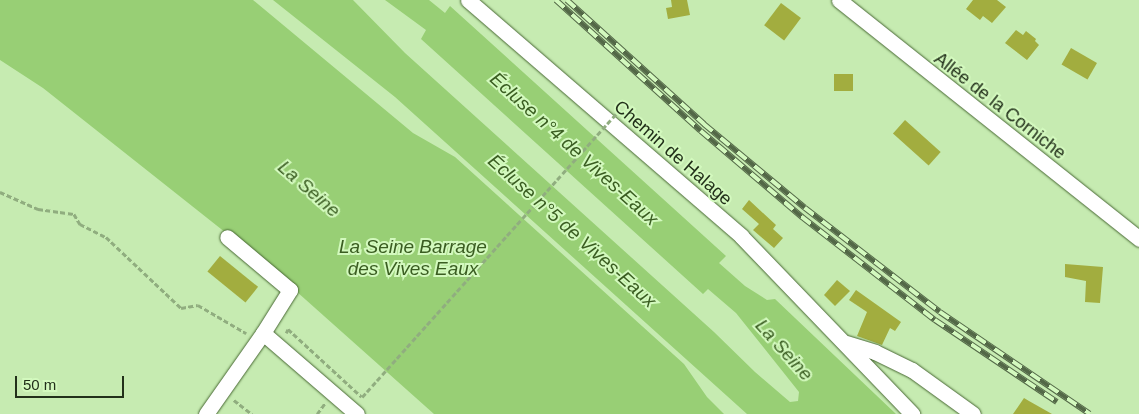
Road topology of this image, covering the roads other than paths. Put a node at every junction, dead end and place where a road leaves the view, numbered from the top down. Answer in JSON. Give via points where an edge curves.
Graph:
{"nodes":[{"id":1,"x":468,"y":0,"type":"edge"},
{"id":2,"x":839,"y":0,"type":"edge"},
{"id":3,"x":227,"y":236,"type":"dead end"},
{"id":4,"x":1139,"y":239,"type":"edge"},
{"id":5,"x":260,"y":336,"type":"junction"},
{"id":6,"x":846,"y":343,"type":"junction"},
{"id":7,"x":206,"y":414,"type":"edge"},
{"id":8,"x":357,"y":414,"type":"edge"},
{"id":9,"x":912,"y":414,"type":"edge"},
{"id":10,"x":973,"y":414,"type":"edge"}],
"edges":[{"from":1,"to":6,"type":"street","name":"Chemin de Halage","via":[[741,236]]},
{"from":2,"to":4,"type":"street","name":"Allée de la Corniche"},
{"from":3,"to":5,"type":"street","via":[[290,290]]},
{"from":5,"to":7,"type":"street"},
{"from":5,"to":8,"type":"street","via":[[333,391]]},
{"from":6,"to":9,"type":"street","name":"Chemin de Halage"},
{"from":6,"to":10,"type":"street","via":[[875,352],[912,370]]}]}
